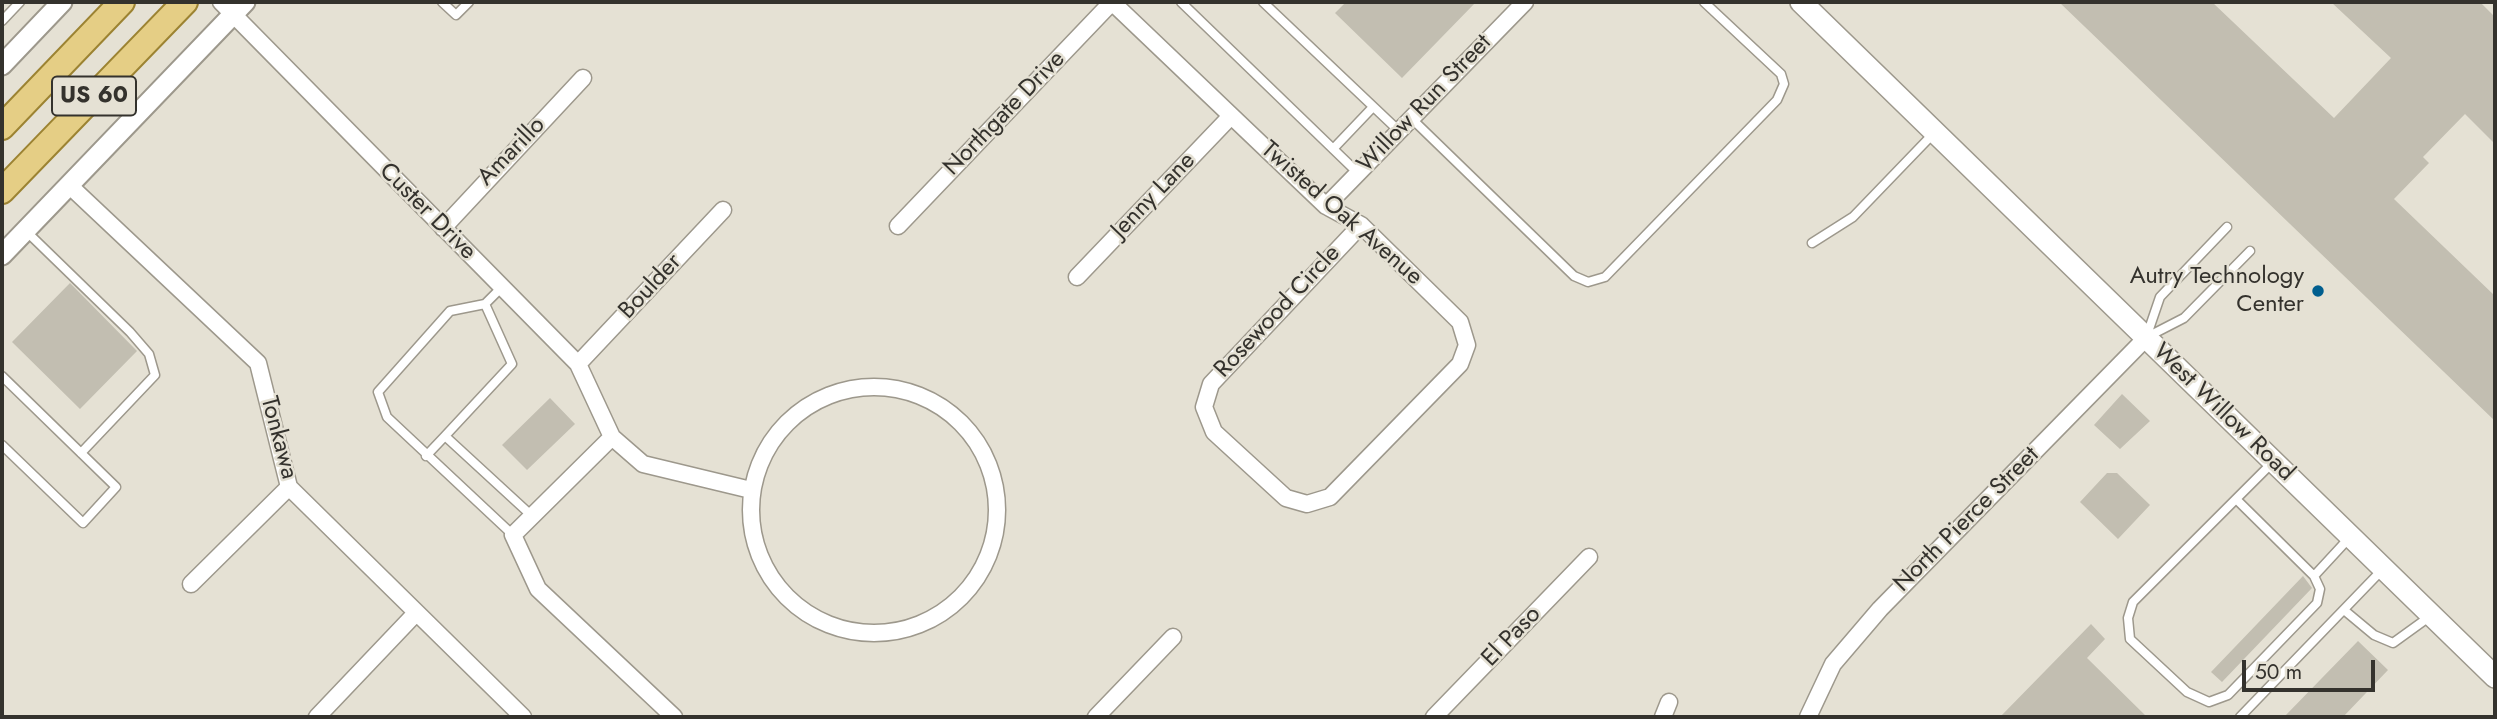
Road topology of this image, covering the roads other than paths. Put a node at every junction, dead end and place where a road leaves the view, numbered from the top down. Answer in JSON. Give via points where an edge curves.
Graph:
{"nodes":[{"id":1,"x":20,"y":2,"type":"edge"},
{"id":2,"x":62,"y":2,"type":"edge"},
{"id":3,"x":122,"y":2,"type":"edge"},
{"id":4,"x":186,"y":2,"type":"edge"},
{"id":5,"x":442,"y":2,"type":"edge"},
{"id":6,"x":469,"y":2,"type":"edge"},
{"id":7,"x":1112,"y":2,"type":"edge"},
{"id":8,"x":1181,"y":2,"type":"edge"},
{"id":9,"x":1263,"y":2,"type":"edge"},
{"id":10,"x":1525,"y":2,"type":"edge"},
{"id":11,"x":1801,"y":2,"type":"edge"},
{"id":12,"x":1711,"y":4,"type":"edge"},
{"id":13,"x":233,"y":6,"type":"edge"},
{"id":14,"x":2,"y":21,"type":"edge"},
{"id":15,"x":2,"y":65,"type":"edge"},
{"id":16,"x":583,"y":78,"type":"dead end"},
{"id":17,"x":1373,"y":107,"type":"junction"},
{"id":18,"x":1231,"y":116,"type":"junction"},
{"id":19,"x":1411,"y":118,"type":"junction"},
{"id":20,"x":2,"y":127,"type":"edge"},
{"id":21,"x":1399,"y":131,"type":"junction"},
{"id":22,"x":1935,"y":132,"type":"junction"},
{"id":23,"x":1333,"y":149,"type":"junction"},
{"id":24,"x":1358,"y":173,"type":"junction"},
{"id":25,"x":70,"y":186,"type":"junction"},
{"id":26,"x":2,"y":191,"type":"edge"},
{"id":27,"x":1325,"y":206,"type":"junction"},
{"id":28,"x":723,"y":210,"type":"dead end"},
{"id":29,"x":1361,"y":225,"type":"junction"},
{"id":30,"x":898,"y":226,"type":"dead end"},
{"id":31,"x":2227,"y":227,"type":"dead end"},
{"id":32,"x":443,"y":228,"type":"junction"},
{"id":33,"x":26,"y":230,"type":"junction"},
{"id":34,"x":1812,"y":243,"type":"dead end"},
{"id":35,"x":2250,"y":251,"type":"dead end"},
{"id":36,"x":2,"y":255,"type":"edge"},
{"id":37,"x":1077,"y":277,"type":"dead end"},
{"id":38,"x":502,"y":287,"type":"junction"},
{"id":39,"x":485,"y":304,"type":"junction"},
{"id":40,"x":2146,"y":338,"type":"junction"},
{"id":41,"x":1467,"y":345,"type":"joint"},
{"id":42,"x":578,"y":364,"type":"junction"},
{"id":43,"x":2,"y":376,"type":"edge"},
{"id":44,"x":445,"y":436,"type":"junction"},
{"id":45,"x":612,"y":437,"type":"junction"},
{"id":46,"x":2,"y":444,"type":"edge"},
{"id":47,"x":82,"y":453,"type":"junction"},
{"id":48,"x":426,"y":456,"type":"junction"},
{"id":49,"x":2273,"y":461,"type":"junction"},
{"id":50,"x":289,"y":486,"type":"junction"},
{"id":51,"x":751,"y":490,"type":"junction"},
{"id":52,"x":2236,"y":499,"type":"junction"},
{"id":53,"x":532,"y":516,"type":"junction"},
{"id":54,"x":513,"y":535,"type":"junction"},
{"id":55,"x":2350,"y":537,"type":"junction"},
{"id":56,"x":1589,"y":557,"type":"dead end"},
{"id":57,"x":2384,"y":569,"type":"junction"},
{"id":58,"x":2314,"y":576,"type":"junction"},
{"id":59,"x":191,"y":584,"type":"dead end"},
{"id":60,"x":2344,"y":610,"type":"junction"},
{"id":61,"x":416,"y":613,"type":"junction"},
{"id":62,"x":2432,"y":615,"type":"junction"},
{"id":63,"x":1173,"y":637,"type":"dead end"},
{"id":64,"x":2495,"y":677,"type":"edge"},
{"id":65,"x":1669,"y":702,"type":"dead end"},
{"id":66,"x":317,"y":717,"type":"edge"},
{"id":67,"x":523,"y":717,"type":"edge"},
{"id":68,"x":674,"y":717,"type":"edge"},
{"id":69,"x":1096,"y":717,"type":"edge"},
{"id":70,"x":1434,"y":717,"type":"edge"},
{"id":71,"x":1663,"y":717,"type":"edge"},
{"id":72,"x":1808,"y":717,"type":"edge"},
{"id":73,"x":2240,"y":717,"type":"edge"}],
"edges":[{"from":1,"to":14,"type":"lane"},
{"from":2,"to":15,"type":"street"},
{"from":3,"to":20,"type":"main road","number":"US 60"},
{"from":4,"to":26,"type":"main road","number":"US 60"},
{"from":5,"to":6,"type":"lane","via":[[456,15]]},
{"from":7,"to":18,"type":"street","name":"Twisted Oak Avenue"},
{"from":7,"to":30,"type":"street","name":"Northgate Drive"},
{"from":8,"to":23,"type":"lane"},
{"from":9,"to":17,"type":"lane"},
{"from":10,"to":19,"type":"street","name":"Willow Run Street"},
{"from":11,"to":22,"type":"main road","name":"West Willow Road"},
{"from":12,"to":19,"type":"lane","via":[[1781,74],[1784,84],[1777,100],[1605,277],[1588,282],[1574,275]]},
{"from":13,"to":25,"type":"street"},
{"from":13,"to":32,"type":"street","name":"Custer Drive"},
{"from":16,"to":32,"type":"street","name":"Amarillo"},
{"from":17,"to":21,"type":"lane"},
{"from":17,"to":23,"type":"lane"},
{"from":18,"to":27,"type":"street","name":"Twisted Oak Avenue"},
{"from":18,"to":37,"type":"street","name":"Jenny Lane"},
{"from":19,"to":21,"type":"street","name":"Willow Run Street"},
{"from":21,"to":24,"type":"street","name":"Willow Run Street"},
{"from":22,"to":34,"type":"lane","via":[[1853,217]]},
{"from":22,"to":40,"type":"main road","name":"West Willow Road"},
{"from":23,"to":24,"type":"lane"},
{"from":24,"to":27,"type":"street","name":"Willow Run Street"},
{"from":25,"to":33,"type":"street"},
{"from":25,"to":50,"type":"street","name":"Tonkawa","via":[[258,363]]},
{"from":27,"to":29,"type":"street","name":"Twisted Oak Avenue"},
{"from":28,"to":42,"type":"street","name":"Boulder"},
{"from":29,"to":41,"type":"street","name":"Twisted Oak Avenue","via":[[1461,322]]},
{"from":29,"to":41,"type":"street","name":"Rosewood Circle","via":[[1211,384],[1204,407],[1214,432],[1286,498],[1307,504],[1330,497],[1460,364]]},
{"from":31,"to":40,"type":"lane","via":[[2160,298]]},
{"from":32,"to":38,"type":"street","name":"Custer Drive"},
{"from":33,"to":36,"type":"street"},
{"from":33,"to":47,"type":"lane","via":[[130,332],[149,354],[155,374]]},
{"from":35,"to":40,"type":"lane","via":[[2184,318]]},
{"from":38,"to":39,"type":"lane"},
{"from":38,"to":42,"type":"street","name":"Custer Drive"},
{"from":39,"to":44,"type":"lane","via":[[512,364]]},
{"from":39,"to":48,"type":"lane","via":[[450,311],[378,392],[387,417]]},
{"from":40,"to":49,"type":"main road","name":"West Willow Road"},
{"from":40,"to":72,"type":"street","name":"North Pierce Street","via":[[1880,609],[1833,664]]},
{"from":42,"to":45,"type":"street","name":"Custer Drive"},
{"from":43,"to":47,"type":"lane"},
{"from":44,"to":48,"type":"lane"},
{"from":44,"to":53,"type":"lane"},
{"from":45,"to":51,"type":"street","name":"Custer Drive","via":[[642,464]]},
{"from":45,"to":53,"type":"street"},
{"from":46,"to":47,"type":"lane","via":[[83,523],[116,487]]},
{"from":48,"to":54,"type":"lane"},
{"from":49,"to":52,"type":"lane"},
{"from":49,"to":55,"type":"main road","name":"West Willow Road"},
{"from":50,"to":59,"type":"street"},
{"from":50,"to":61,"type":"street","name":"Tonkawa"},
{"from":51,"to":51,"type":"street","via":[[750,513],[759,556],[782,593],[815,619],[856,633],[919,626],[956,604],[983,571],[998,517],[993,474],[973,436],[926,398],[885,387],[842,390],[803,408],[772,439]]},
{"from":52,"to":58,"type":"lane"},
{"from":52,"to":58,"type":"lane","via":[[2133,601],[2128,618],[2130,639],[2187,692],[2209,702],[2228,695],[2317,603],[2320,589]]},
{"from":53,"to":54,"type":"street"},
{"from":54,"to":68,"type":"street","via":[[538,589]]},
{"from":55,"to":57,"type":"main road","name":"West Willow Road"},
{"from":55,"to":58,"type":"lane"},
{"from":56,"to":70,"type":"street","name":"El Paso"},
{"from":57,"to":60,"type":"lane"},
{"from":57,"to":62,"type":"main road","name":"West Willow Road"},
{"from":60,"to":62,"type":"lane","via":[[2374,635],[2393,643]]},
{"from":60,"to":73,"type":"lane"},
{"from":61,"to":66,"type":"street"},
{"from":61,"to":67,"type":"street","name":"Tonkawa"},
{"from":62,"to":64,"type":"main road","name":"West Willow Road"},
{"from":63,"to":69,"type":"street"},
{"from":65,"to":71,"type":"street"}]}
